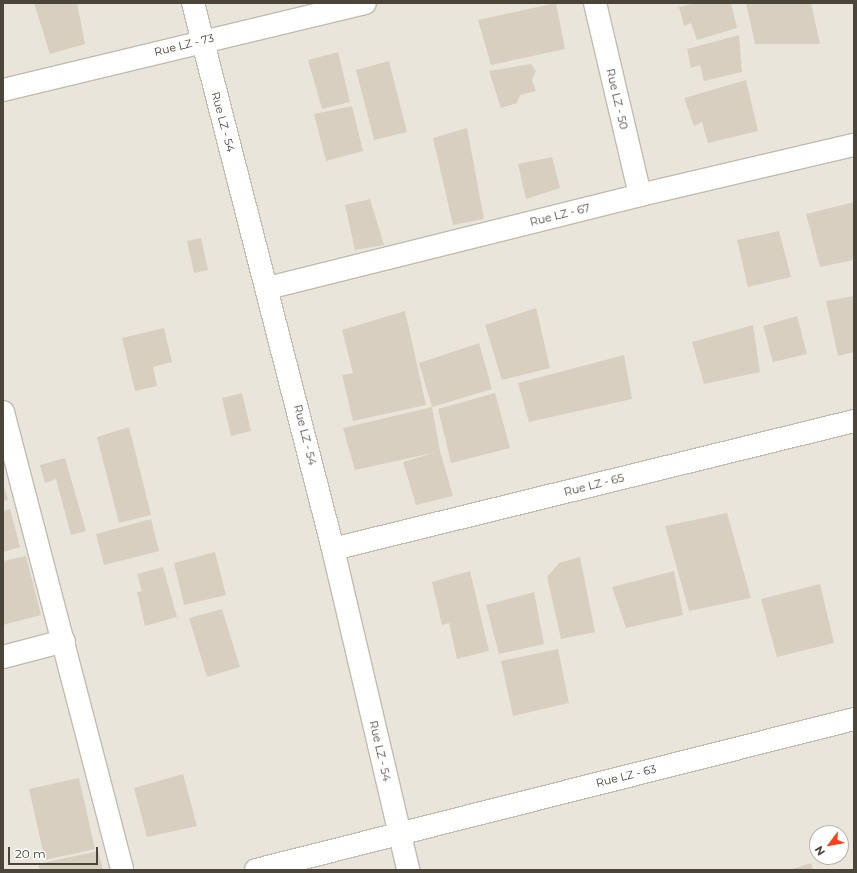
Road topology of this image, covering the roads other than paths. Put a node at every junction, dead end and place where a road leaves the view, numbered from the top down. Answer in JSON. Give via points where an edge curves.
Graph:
{"nodes":[{"id":1,"x":193,"y":3,"type":"edge"},
{"id":2,"x":365,"y":3,"type":"edge"},
{"id":3,"x":595,"y":3,"type":"edge"},
{"id":4,"x":201,"y":40,"type":"junction"},
{"id":5,"x":3,"y":90,"type":"edge"},
{"id":6,"x":854,"y":145,"type":"edge"},
{"id":7,"x":640,"y":195,"type":"junction"},
{"id":8,"x":268,"y":288,"type":"junction"},
{"id":9,"x":854,"y":421,"type":"edge"},
{"id":10,"x":4,"y":424,"type":"edge"},
{"id":11,"x":333,"y":549,"type":"junction"},
{"id":12,"x":64,"y":641,"type":"junction"},
{"id":13,"x":3,"y":657,"type":"edge"},
{"id":14,"x":854,"y":719,"type":"edge"},
{"id":15,"x":399,"y":833,"type":"junction"},
{"id":16,"x":122,"y":870,"type":"edge"},
{"id":17,"x":256,"y":870,"type":"edge"},
{"id":18,"x":408,"y":870,"type":"edge"}],
"edges":[{"from":1,"to":4,"type":"street","name":"Rue LZ - 54"},
{"from":2,"to":4,"type":"street","name":"Rue LZ - 73"},
{"from":3,"to":7,"type":"street","name":"Rue LZ - 50"},
{"from":4,"to":5,"type":"street","name":"Rue LZ - 73"},
{"from":4,"to":8,"type":"street","name":"Rue LZ - 54"},
{"from":6,"to":7,"type":"street","name":"Rue LZ - 67"},
{"from":7,"to":8,"type":"street","name":"Rue LZ - 67"},
{"from":8,"to":11,"type":"street","name":"Rue LZ - 54"},
{"from":9,"to":11,"type":"street","name":"Rue LZ - 65"},
{"from":10,"to":12,"type":"street"},
{"from":11,"to":15,"type":"street","name":"Rue LZ - 54"},
{"from":12,"to":13,"type":"street"},
{"from":12,"to":16,"type":"street"},
{"from":14,"to":15,"type":"street","name":"Rue LZ - 63"},
{"from":15,"to":17,"type":"street","name":"Rue LZ - 63"},
{"from":15,"to":18,"type":"street","name":"Rue LZ - 54"}]}
